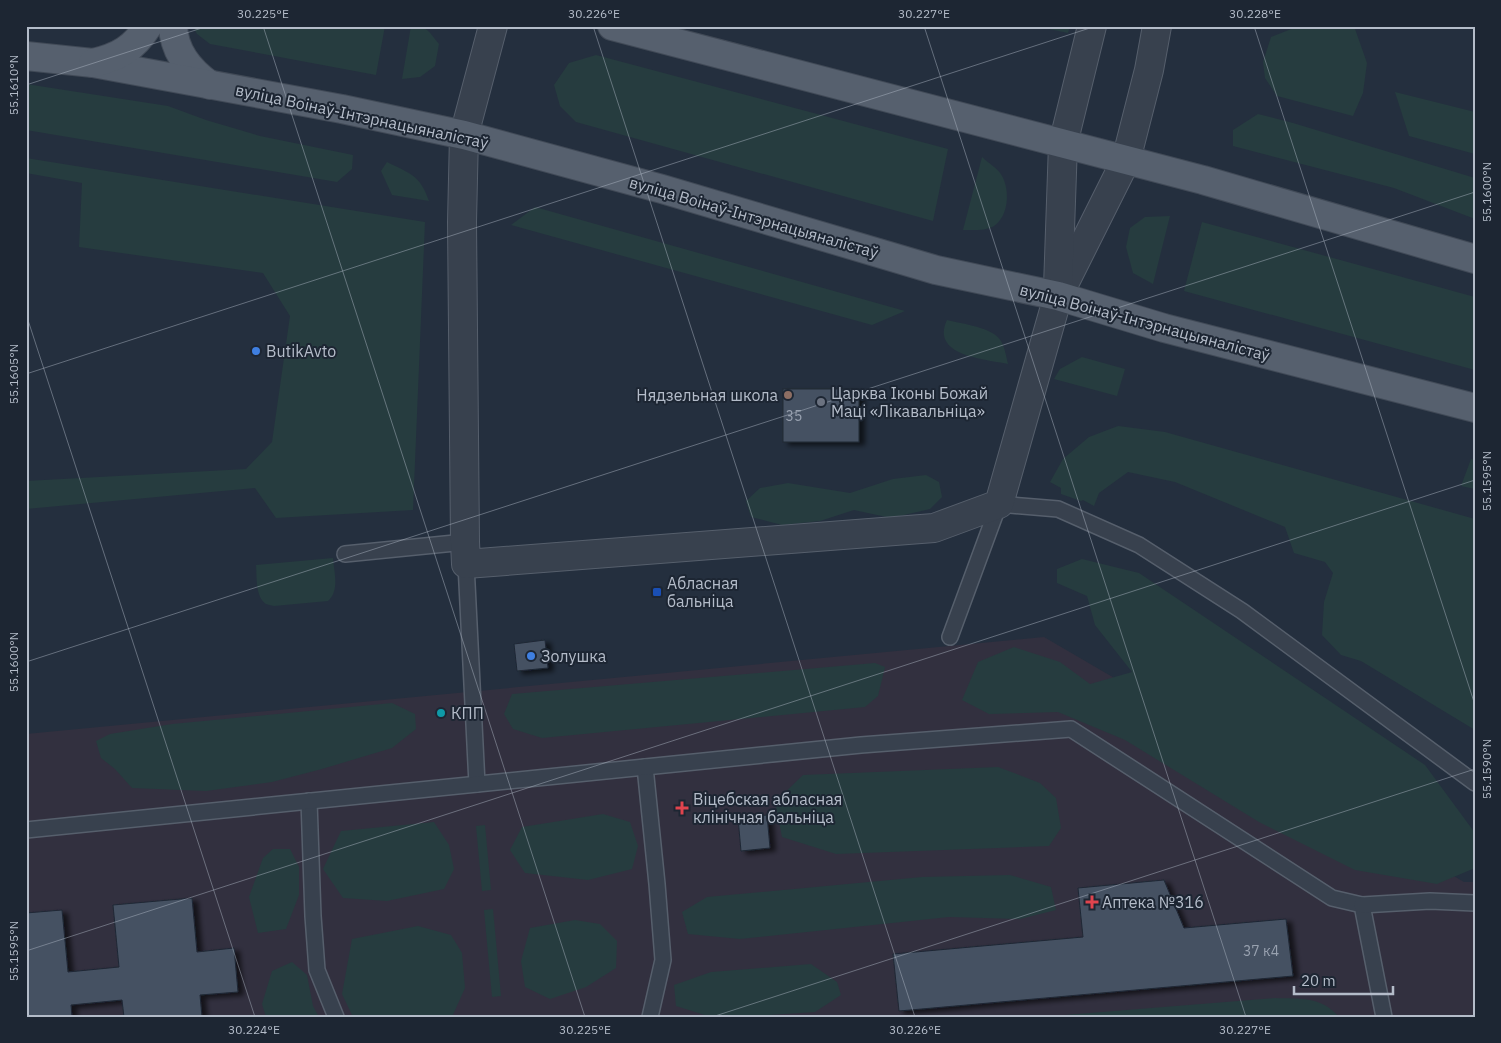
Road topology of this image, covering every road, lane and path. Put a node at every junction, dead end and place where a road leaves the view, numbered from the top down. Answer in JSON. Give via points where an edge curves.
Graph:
{"nodes":[{"id":1,"x":148,"y":26,"type":"edge"},
{"id":2,"x":173,"y":26,"type":"edge"},
{"id":3,"x":493,"y":26,"type":"edge"},
{"id":4,"x":612,"y":26,"type":"edge"},
{"id":5,"x":1092,"y":26,"type":"edge"},
{"id":6,"x":1157,"y":26,"type":"edge"},
{"id":7,"x":26,"y":56,"type":"edge"},
{"id":8,"x":93,"y":63,"type":"junction"},
{"id":9,"x":210,"y":85,"type":"junction"},
{"id":10,"x":464,"y":135,"type":"junction"},
{"id":11,"x":1062,"y":144,"type":"junction"},
{"id":12,"x":1126,"y":160,"type":"junction"},
{"id":13,"x":1475,"y":259,"type":"edge"},
{"id":14,"x":1058,"y":296,"type":"junction"},
{"id":15,"x":1475,"y":408,"type":"edge"},
{"id":16,"x":999,"y":504,"type":"junction"},
{"id":17,"x":466,"y":553,"type":"junction"},
{"id":18,"x":345,"y":554,"type":"dead end"},
{"id":19,"x":950,"y":637,"type":"dead end"},
{"id":20,"x":645,"y":767,"type":"junction"},
{"id":21,"x":1475,"y":782,"type":"edge"},
{"id":22,"x":478,"y":784,"type":"junction"},
{"id":23,"x":309,"y":801,"type":"junction"},
{"id":24,"x":26,"y":830,"type":"edge"},
{"id":25,"x":1475,"y":903,"type":"edge"},
{"id":26,"x":1362,"y":906,"type":"junction"},
{"id":27,"x":336,"y":1017,"type":"edge"},
{"id":28,"x":650,"y":1017,"type":"edge"},
{"id":29,"x":1384,"y":1017,"type":"edge"}],
"edges":[{"from":1,"to":8,"type":"main road","via":[[125,52]]},
{"from":2,"to":9,"type":"main road","via":[[178,48],[186,62]]},
{"from":3,"to":10,"type":"street"},
{"from":4,"to":11,"type":"main road"},
{"from":5,"to":11,"type":"street"},
{"from":6,"to":12,"type":"street"},
{"from":7,"to":8,"type":"main road","name":"вуліца Воінаў-Інтэрнацыяналістаў"},
{"from":8,"to":9,"type":"main road","name":"вуліца Воінаў-Інтэрнацыяналістаў"},
{"from":9,"to":10,"type":"main road","name":"вуліца Воінаў-Інтэрнацыяналістаў"},
{"from":10,"to":14,"type":"main road","name":"вуліца Воінаў-Інтэрнацыяналістаў","via":[[662,189],[936,270]]},
{"from":10,"to":17,"type":"street"},
{"from":11,"to":12,"type":"main road"},
{"from":11,"to":14,"type":"street"},
{"from":12,"to":13,"type":"main road"},
{"from":12,"to":14,"type":"street"},
{"from":14,"to":15,"type":"main road","name":"вуліца Воінаў-Інтэрнацыяналістаў","via":[[1164,328]]},
{"from":14,"to":16,"type":"street"},
{"from":16,"to":17,"type":"street","via":[[934,528]]},
{"from":16,"to":19,"type":"lane"},
{"from":16,"to":21,"type":"lane","via":[[1058,510],[1139,545],[1242,611]]},
{"from":17,"to":18,"type":"lane"},
{"from":17,"to":22,"type":"lane"},
{"from":20,"to":22,"type":"lane"},
{"from":20,"to":26,"type":"lane","via":[[860,744],[1071,729],[1332,898]]},
{"from":20,"to":28,"type":"lane","via":[[663,960]]},
{"from":22,"to":23,"type":"lane"},
{"from":23,"to":24,"type":"lane"},
{"from":23,"to":27,"type":"lane","via":[[317,970]]},
{"from":25,"to":26,"type":"lane","via":[[1430,901]]},
{"from":26,"to":29,"type":"lane"}]}
